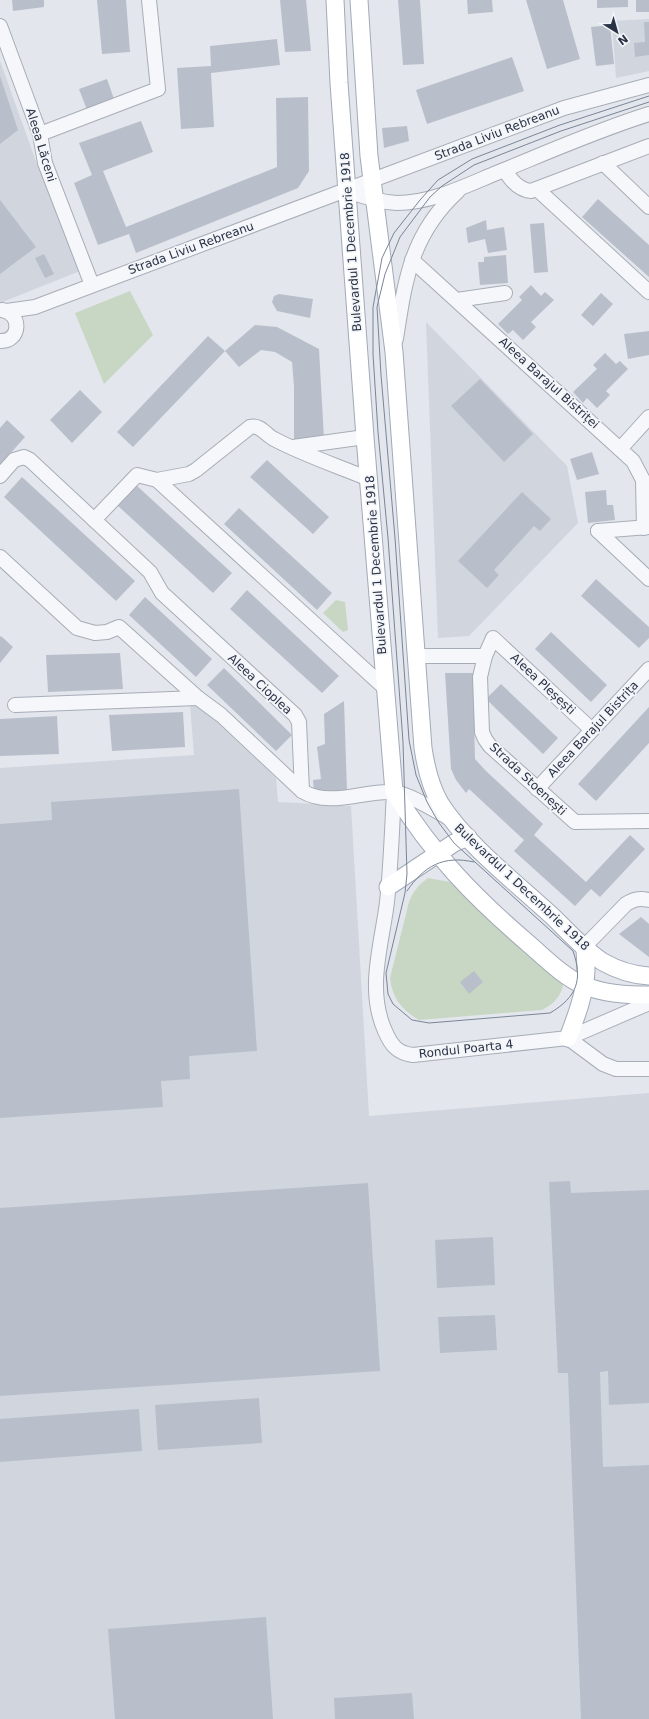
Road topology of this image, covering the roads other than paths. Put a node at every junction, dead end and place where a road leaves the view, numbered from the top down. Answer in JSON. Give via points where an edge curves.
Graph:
{"nodes":[{"id":1,"x":149,"y":0,"type":"edge"},
{"id":2,"x":335,"y":0,"type":"edge"},
{"id":3,"x":359,"y":0,"type":"edge"},
{"id":4,"x":0,"y":26,"type":"edge"},
{"id":5,"x":649,"y":85,"type":"edge"},
{"id":6,"x":649,"y":114,"type":"edge"},
{"id":7,"x":40,"y":134,"type":"junction"},
{"id":8,"x":649,"y":146,"type":"edge"},
{"id":9,"x":603,"y":163,"type":"junction"},
{"id":10,"x":505,"y":170,"type":"junction"},
{"id":11,"x":372,"y":180,"type":"junction"},
{"id":12,"x":462,"y":187,"type":"junction"},
{"id":13,"x":537,"y":189,"type":"junction"},
{"id":14,"x":348,"y":190,"type":"junction"},
{"id":15,"x":375,"y":200,"type":"junction"},
{"id":16,"x":649,"y":207,"type":"edge"},
{"id":17,"x":412,"y":260,"type":"junction"},
{"id":18,"x":92,"y":285,"type":"junction"},
{"id":19,"x":649,"y":292,"type":"edge"},
{"id":20,"x":505,"y":293,"type":"dead end"},
{"id":21,"x":457,"y":300,"type":"junction"},
{"id":22,"x":35,"y":307,"type":"junction"},
{"id":23,"x":3,"y":310,"type":"edge"},
{"id":24,"x":17,"y":326,"type":"junction"},
{"id":25,"x":1,"y":342,"type":"edge"},
{"id":26,"x":394,"y":352,"type":"junction"},
{"id":27,"x":649,"y":417,"type":"edge"},
{"id":28,"x":365,"y":437,"type":"junction"},
{"id":29,"x":293,"y":447,"type":"junction"},
{"id":30,"x":620,"y":448,"type":"junction"},
{"id":31,"x":0,"y":476,"type":"edge"},
{"id":32,"x":370,"y":479,"type":"junction"},
{"id":33,"x":157,"y":480,"type":"junction"},
{"id":34,"x":94,"y":520,"type":"junction"},
{"id":35,"x":647,"y":528,"type":"edge"},
{"id":36,"x":0,"y":557,"type":"edge"},
{"id":37,"x":649,"y":579,"type":"edge"},
{"id":38,"x":493,"y":638,"type":"joint"},
{"id":39,"x":416,"y":656,"type":"junction"},
{"id":40,"x":485,"y":656,"type":"junction"},
{"id":41,"x":649,"y":669,"type":"edge"},
{"id":42,"x":386,"y":689,"type":"junction"},
{"id":43,"x":198,"y":698,"type":"junction"},
{"id":44,"x":15,"y":706,"type":"dead end"},
{"id":45,"x":592,"y":730,"type":"junction"},
{"id":46,"x":537,"y":789,"type":"junction"},
{"id":47,"x":302,"y":791,"type":"junction"},
{"id":48,"x":394,"y":792,"type":"junction"},
{"id":49,"x":452,"y":820,"type":"junction"},
{"id":50,"x":649,"y":821,"type":"edge"},
{"id":51,"x":468,"y":837,"type":"junction"},
{"id":52,"x":437,"y":854,"type":"junction"},
{"id":53,"x":388,"y":887,"type":"junction"},
{"id":54,"x":649,"y":900,"type":"edge"},
{"id":55,"x":585,"y":946,"type":"junction"},
{"id":56,"x":649,"y":976,"type":"edge"},
{"id":57,"x":584,"y":986,"type":"junction"},
{"id":58,"x":649,"y":995,"type":"edge"},
{"id":59,"x":649,"y":1003,"type":"edge"},
{"id":60,"x":568,"y":1038,"type":"junction"},
{"id":61,"x":649,"y":1069,"type":"edge"}],
"edges":[{"from":1,"to":7,"type":"street","via":[[158,89]]},
{"from":2,"to":14,"type":"main road","name":"Bulevardul 1 Decembrie 1918"},
{"from":3,"to":11,"type":"main road","name":"Bulevardul 1 Decembrie 1918"},
{"from":4,"to":7,"type":"street","name":"Aleea Lăceni"},
{"from":5,"to":11,"type":"street","name":"Strada Liviu Rebreanu","via":[[564,108]]},
{"from":6,"to":10,"type":"street"},
{"from":7,"to":18,"type":"street","name":"Aleea Lăceni","via":[[45,163]]},
{"from":8,"to":9,"type":"street"},
{"from":9,"to":13,"type":"street"},
{"from":9,"to":16,"type":"street"},
{"from":10,"to":12,"type":"street"},
{"from":10,"to":13,"type":"street","via":[[517,185],[527,190]]},
{"from":11,"to":14,"type":"street","name":"Strada Liviu Rebreanu"},
{"from":11,"to":15,"type":"main road","name":"Bulevardul 1 Decembrie 1918"},
{"from":12,"to":15,"type":"street","via":[[409,202]]},
{"from":12,"to":17,"type":"street","via":[[429,224]]},
{"from":13,"to":19,"type":"street"},
{"from":14,"to":15,"type":"street"},
{"from":14,"to":18,"type":"street","name":"Strada Liviu Rebreanu"},
{"from":14,"to":28,"type":"main road","name":"Bulevardul 1 Decembrie 1918"},
{"from":15,"to":26,"type":"main road","name":"Bulevardul 1 Decembrie 1918"},
{"from":17,"to":21,"type":"street","name":"Aleea Barajul Bistriței"},
{"from":17,"to":26,"type":"street","via":[[403,292]]},
{"from":18,"to":22,"type":"street","name":"Strada Liviu Rebreanu"},
{"from":20,"to":21,"type":"street"},
{"from":21,"to":30,"type":"street","name":"Aleea Barajul Bistriței"},
{"from":22,"to":23,"type":"street","name":"Strada Liviu Rebreanu"},
{"from":22,"to":24,"type":"street","name":"Strada Liviu Rebreanu"},
{"from":23,"to":24,"type":"street","via":[[14,317]]},
{"from":24,"to":25,"type":"street","name":"Strada Liviu Rebreanu","via":[[11,338]]},
{"from":26,"to":39,"type":"main road","name":"Bulevardul 1 Decembrie 1918"},
{"from":27,"to":30,"type":"street"},
{"from":28,"to":29,"type":"street"},
{"from":28,"to":32,"type":"main road","name":"Bulevardul 1 Decembrie 1918"},
{"from":29,"to":32,"type":"street"},
{"from":29,"to":33,"type":"street","via":[[254,426],[189,474]]},
{"from":30,"to":35,"type":"street","name":"Aleea Barajul Bistriței","via":[[633,461],[643,480]]},
{"from":31,"to":34,"type":"street","name":"Aleea Cioplea","via":[[14,460],[24,457],[36,465]]},
{"from":32,"to":42,"type":"main road","name":"Bulevardul 1 Decembrie 1918"},
{"from":33,"to":34,"type":"street","via":[[138,475]]},
{"from":33,"to":42,"type":"street"},
{"from":34,"to":47,"type":"street","name":"Aleea Cioplea","via":[[150,572],[162,593],[295,715],[299,722]]},
{"from":35,"to":37,"type":"street","via":[[598,531]]},
{"from":36,"to":43,"type":"street","via":[[77,628],[95,633],[119,627]]},
{"from":38,"to":40,"type":"street","name":"Strada Stoenești"},
{"from":38,"to":45,"type":"street","name":"Aleea Pleșești"},
{"from":39,"to":40,"type":"street"},
{"from":39,"to":49,"type":"main road","name":"Bulevardul 1 Decembrie 1918","via":[[425,767],[431,786]]},
{"from":40,"to":46,"type":"street","name":"Strada Stoenești","via":[[480,677],[482,732],[485,739]]},
{"from":41,"to":45,"type":"street","name":"Aleea Barajul Bistrița"},
{"from":42,"to":48,"type":"main road","name":"Bulevardul 1 Decembrie 1918"},
{"from":43,"to":44,"type":"street"},
{"from":43,"to":47,"type":"street","via":[[227,720]]},
{"from":45,"to":46,"type":"street","name":"Aleea Barajul Bistrița"},
{"from":46,"to":50,"type":"street","name":"Strada Stoenești","via":[[575,822]]},
{"from":47,"to":48,"type":"street","via":[[311,796],[329,798]]},
{"from":48,"to":49,"type":"street"},
{"from":48,"to":52,"type":"main road","name":"Bulevardul 1 Decembrie 1918"},
{"from":48,"to":53,"type":"street","name":"Rondul Poarta 4"},
{"from":49,"to":51,"type":"main road","name":"Bulevardul 1 Decembrie 1918"},
{"from":51,"to":52,"type":"main road"},
{"from":51,"to":55,"type":"main road","name":"Bulevardul 1 Decembrie 1918"},
{"from":52,"to":53,"type":"main road"},
{"from":52,"to":57,"type":"main road","name":"Bulevardul 1 Decembrie 1918","via":[[469,890],[510,928],[545,958]]},
{"from":53,"to":60,"type":"street","name":"Rondul Poarta 4","via":[[376,971],[376,997],[382,1026],[400,1053],[413,1055]]},
{"from":54,"to":55,"type":"street","via":[[633,899],[626,904]]},
{"from":55,"to":56,"type":"main road","name":"Bulevardul 1 Decembrie 1918","via":[[611,966]]},
{"from":55,"to":57,"type":"main road"},
{"from":57,"to":58,"type":"main road","name":"Bulevardul 1 Decembrie 1918","via":[[620,994]]},
{"from":57,"to":60,"type":"main road"},
{"from":59,"to":60,"type":"street","name":"Rondul Poarta 4"},
{"from":60,"to":61,"type":"street","via":[[602,1064],[616,1070]]}]}
